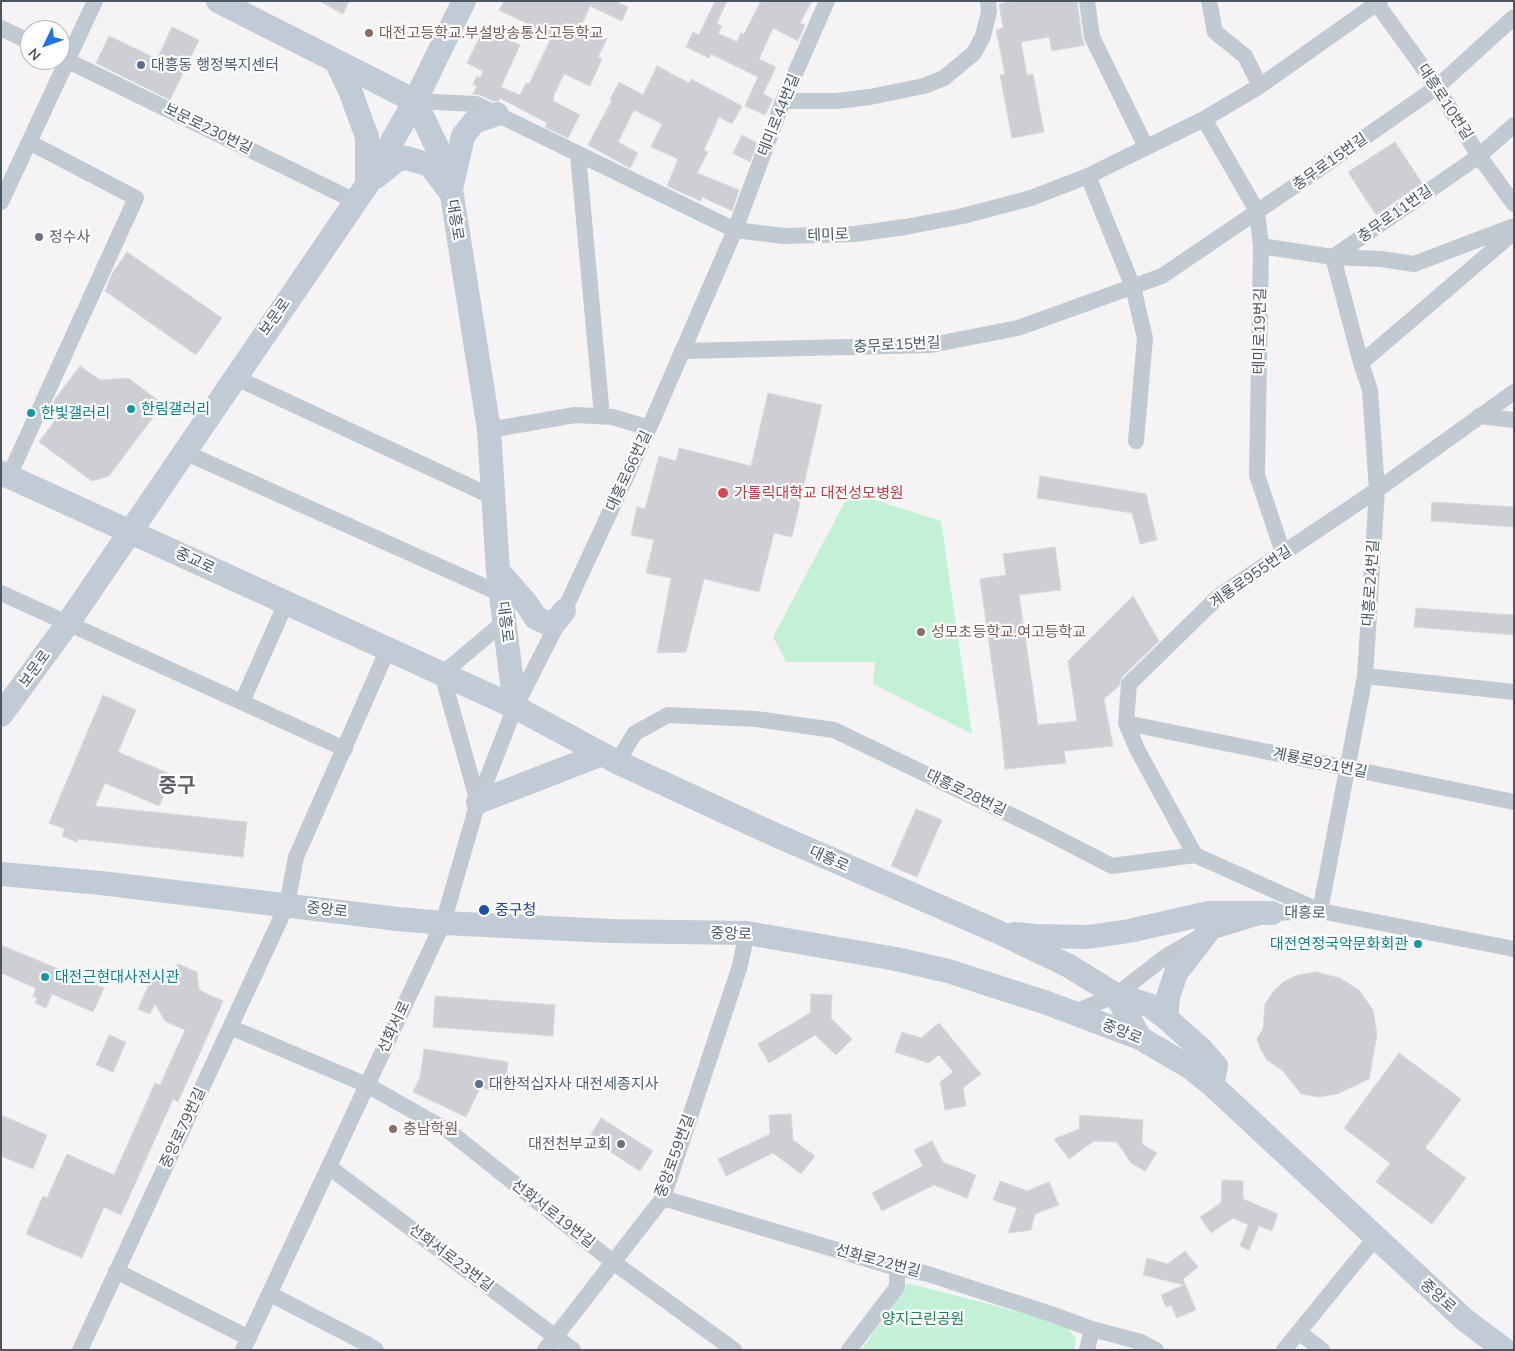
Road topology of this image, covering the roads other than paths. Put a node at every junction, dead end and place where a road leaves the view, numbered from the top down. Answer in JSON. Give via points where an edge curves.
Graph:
{"nodes":[{"id":1,"x":95,"y":1,"type":"edge"},
{"id":2,"x":218,"y":1,"type":"edge"},
{"id":3,"x":464,"y":1,"type":"edge"},
{"id":4,"x":827,"y":1,"type":"edge"},
{"id":5,"x":988,"y":1,"type":"edge"},
{"id":6,"x":1087,"y":1,"type":"edge"},
{"id":7,"x":1209,"y":1,"type":"edge"},
{"id":8,"x":1377,"y":2,"type":"edge"},
{"id":9,"x":1514,"y":18,"type":"edge"},
{"id":10,"x":1,"y":28,"type":"edge"},
{"id":11,"x":20,"y":37,"type":"edge"},
{"id":12,"x":70,"y":46,"type":"edge"},
{"id":13,"x":336,"y":61,"type":"junction"},
{"id":14,"x":70,"y":62,"type":"edge"},
{"id":15,"x":58,"y":70,"type":"edge"},
{"id":16,"x":1260,"y":86,"type":"junction"},
{"id":17,"x":1437,"y":86,"type":"junction"},
{"id":18,"x":415,"y":101,"type":"junction"},
{"id":19,"x":783,"y":101,"type":"junction"},
{"id":20,"x":497,"y":114,"type":"junction"},
{"id":21,"x":1204,"y":119,"type":"junction"},
{"id":22,"x":1514,"y":125,"type":"edge"},
{"id":23,"x":29,"y":142,"type":"junction"},
{"id":24,"x":1146,"y":147,"type":"junction"},
{"id":25,"x":578,"y":154,"type":"junction"},
{"id":26,"x":1479,"y":156,"type":"junction"},
{"id":27,"x":1088,"y":176,"type":"junction"},
{"id":28,"x":451,"y":192,"type":"junction"},
{"id":29,"x":361,"y":193,"type":"junction"},
{"id":30,"x":1,"y":202,"type":"edge"},
{"id":31,"x":1514,"y":204,"type":"edge"},
{"id":32,"x":1257,"y":211,"type":"junction"},
{"id":33,"x":1514,"y":226,"type":"edge"},
{"id":34,"x":735,"y":230,"type":"junction"},
{"id":35,"x":1514,"y":232,"type":"edge"},
{"id":36,"x":1261,"y":246,"type":"junction"},
{"id":37,"x":1333,"y":257,"type":"junction"},
{"id":38,"x":1133,"y":287,"type":"junction"},
{"id":39,"x":682,"y":351,"type":"junction"},
{"id":40,"x":1361,"y":363,"type":"junction"},
{"id":41,"x":234,"y":377,"type":"junction"},
{"id":42,"x":1514,"y":392,"type":"edge"},
{"id":43,"x":602,"y":416,"type":"junction"},
{"id":44,"x":1479,"y":416,"type":"junction"},
{"id":45,"x":1514,"y":420,"type":"edge"},
{"id":46,"x":649,"y":428,"type":"junction"},
{"id":47,"x":489,"y":430,"type":"junction"},
{"id":48,"x":1136,"y":441,"type":"dead end"},
{"id":49,"x":184,"y":452,"type":"junction"},
{"id":50,"x":5,"y":474,"type":"edge"},
{"id":51,"x":1377,"y":490,"type":"junction"},
{"id":52,"x":493,"y":497,"type":"junction"},
{"id":53,"x":130,"y":531,"type":"junction"},
{"id":54,"x":1283,"y":553,"type":"junction"},
{"id":55,"x":498,"y":571,"type":"junction"},
{"id":56,"x":1,"y":593,"type":"edge"},
{"id":57,"x":501,"y":594,"type":"junction"},
{"id":58,"x":286,"y":603,"type":"junction"},
{"id":59,"x":564,"y":611,"type":"junction"},
{"id":60,"x":504,"y":621,"type":"junction"},
{"id":61,"x":68,"y":623,"type":"junction"},
{"id":62,"x":388,"y":649,"type":"junction"},
{"id":63,"x":442,"y":674,"type":"junction"},
{"id":64,"x":1365,"y":676,"type":"junction"},
{"id":65,"x":1514,"y":692,"type":"edge"},
{"id":66,"x":242,"y":702,"type":"junction"},
{"id":67,"x":4,"y":706,"type":"edge"},
{"id":68,"x":515,"y":707,"type":"junction"},
{"id":69,"x":1126,"y":723,"type":"junction"},
{"id":70,"x":344,"y":749,"type":"junction"},
{"id":71,"x":609,"y":758,"type":"junction"},
{"id":72,"x":1348,"y":769,"type":"junction"},
{"id":73,"x":478,"y":802,"type":"junction"},
{"id":74,"x":1514,"y":802,"type":"edge"},
{"id":75,"x":1195,"y":855,"type":"junction"},
{"id":76,"x":1,"y":874,"type":"edge"},
{"id":77,"x":287,"y":905,"type":"junction"},
{"id":78,"x":1320,"y":911,"type":"junction"},
{"id":79,"x":1272,"y":913,"type":"junction"},
{"id":80,"x":443,"y":923,"type":"junction"},
{"id":81,"x":996,"y":932,"type":"junction"},
{"id":82,"x":747,"y":933,"type":"junction"},
{"id":83,"x":1207,"y":933,"type":"junction"},
{"id":84,"x":1514,"y":949,"type":"edge"},
{"id":85,"x":1116,"y":995,"type":"junction"},
{"id":86,"x":1073,"y":1013,"type":"junction"},
{"id":87,"x":1166,"y":1018,"type":"junction"},
{"id":88,"x":230,"y":1027,"type":"junction"},
{"id":89,"x":1140,"y":1038,"type":"junction"},
{"id":90,"x":367,"y":1085,"type":"junction"},
{"id":91,"x":1212,"y":1085,"type":"junction"},
{"id":92,"x":329,"y":1167,"type":"junction"},
{"id":93,"x":663,"y":1198,"type":"junction"},
{"id":94,"x":1376,"y":1237,"type":"junction"},
{"id":95,"x":613,"y":1262,"type":"junction"},
{"id":96,"x":897,"y":1268,"type":"junction"},
{"id":97,"x":116,"y":1271,"type":"junction"},
{"id":98,"x":270,"y":1294,"type":"junction"},
{"id":99,"x":1092,"y":1329,"type":"junction"},
{"id":100,"x":1299,"y":1332,"type":"junction"},
{"id":101,"x":555,"y":1336,"type":"junction"},
{"id":102,"x":246,"y":1344,"type":"edge"},
{"id":103,"x":1514,"y":1346,"type":"edge"},
{"id":104,"x":369,"y":1348,"type":"edge"},
{"id":105,"x":80,"y":1350,"type":"edge"},
{"id":106,"x":546,"y":1350,"type":"edge"},
{"id":107,"x":573,"y":1350,"type":"edge"},
{"id":108,"x":734,"y":1350,"type":"edge"},
{"id":109,"x":849,"y":1350,"type":"edge"},
{"id":110,"x":1087,"y":1350,"type":"edge"},
{"id":111,"x":1156,"y":1350,"type":"edge"},
{"id":112,"x":1284,"y":1350,"type":"edge"},
{"id":113,"x":1322,"y":1350,"type":"edge"},
{"id":114,"x":1505,"y":1350,"type":"edge"},
{"id":115,"x":1512,"y":1350,"type":"edge"}],
"edges":[{"from":1,"to":12,"type":"street"},
{"from":2,"to":13,"type":"main road"},
{"from":3,"to":18,"type":"main road","name":"보문로"},
{"from":4,"to":19,"type":"street","name":"테미로44번길"},
{"from":5,"to":19,"type":"street","via":[[989,12],[983,36],[974,53],[944,78],[924,86],[870,97]]},
{"from":6,"to":24,"type":"street","via":[[1092,37]]},
{"from":7,"to":16,"type":"street","via":[[1215,32],[1244,56]]},
{"from":8,"to":16,"type":"street","name":"테미로"},
{"from":8,"to":17,"type":"street","name":"대흥로10번길"},
{"from":9,"to":17,"type":"street","name":"충무로15번길"},
{"from":10,"to":11,"type":"street"},
{"from":13,"to":18,"type":"main road"},
{"from":13,"to":29,"type":"main road","via":[[367,138]]},
{"from":14,"to":29,"type":"street","name":"보문로230번길"},
{"from":15,"to":23,"type":"street"},
{"from":16,"to":21,"type":"street","name":"테미로"},
{"from":17,"to":26,"type":"street","name":"대흥로10번길"},
{"from":17,"to":32,"type":"street","name":"충무로15번길"},
{"from":18,"to":20,"type":"street","name":"테미로","via":[[476,104]]},
{"from":18,"to":28,"type":"main road","name":"대흥로","via":[[448,170]]},
{"from":18,"to":29,"type":"main road","name":"보문로"},
{"from":19,"to":34,"type":"street","name":"테미로44번길"},
{"from":20,"to":25,"type":"street","name":"테미로"},
{"from":20,"to":28,"type":"main road","via":[[474,122],[463,136]]},
{"from":21,"to":24,"type":"street","name":"테미로"},
{"from":21,"to":32,"type":"street","name":"테미로19번길"},
{"from":22,"to":26,"type":"street","name":"충무로11번길"},
{"from":23,"to":30,"type":"street"},
{"from":23,"to":50,"type":"street","via":[[136,198]]},
{"from":24,"to":27,"type":"street","name":"테미로"},
{"from":25,"to":34,"type":"street","name":"테미로"},
{"from":25,"to":43,"type":"street"},
{"from":26,"to":31,"type":"street","name":"대흥로10번길"},
{"from":26,"to":37,"type":"street","name":"충무로11번길"},
{"from":27,"to":34,"type":"street","name":"테미로","via":[[1030,198],[905,227],[855,234],[784,236]]},
{"from":27,"to":38,"type":"street"},
{"from":28,"to":29,"type":"main road","via":[[430,165],[406,158],[397,160]]},
{"from":28,"to":47,"type":"main road","name":"대흥로"},
{"from":29,"to":41,"type":"main road","name":"보문로"},
{"from":32,"to":36,"type":"street","name":"테미로19번길"},
{"from":32,"to":38,"type":"street","name":"충무로15번길","via":[[1162,276]]},
{"from":33,"to":37,"type":"street","via":[[1414,264],[1381,258]]},
{"from":34,"to":39,"type":"street","name":"대흥로66번길"},
{"from":35,"to":40,"type":"street"},
{"from":36,"to":37,"type":"street"},
{"from":36,"to":54,"type":"street","name":"테미로19번길","via":[[1256,475]]},
{"from":37,"to":40,"type":"street","name":"대흥로24번길"},
{"from":38,"to":39,"type":"street","name":"충무로15번길","via":[[1018,328],[931,345]]},
{"from":38,"to":48,"type":"street","via":[[1144,338]]},
{"from":39,"to":46,"type":"street","name":"대흥로66번길"},
{"from":40,"to":51,"type":"street","name":"대흥로24번길","via":[[1370,390]]},
{"from":41,"to":49,"type":"main road","name":"보문로"},
{"from":41,"to":52,"type":"street"},
{"from":42,"to":44,"type":"street","name":"계룡로955번길"},
{"from":43,"to":46,"type":"street"},
{"from":43,"to":47,"type":"street","via":[[575,415]]},
{"from":44,"to":45,"type":"street"},
{"from":44,"to":51,"type":"street","name":"계룡로955번길"},
{"from":46,"to":59,"type":"street","name":"대흥로66번길"},
{"from":47,"to":52,"type":"main road","name":"대흥로"},
{"from":49,"to":53,"type":"main road","name":"보문로"},
{"from":49,"to":57,"type":"street"},
{"from":50,"to":53,"type":"main road","name":"중교로"},
{"from":51,"to":54,"type":"street","name":"계룡로955번길"},
{"from":51,"to":64,"type":"street","name":"대흥로24번길"},
{"from":52,"to":55,"type":"main road","name":"대흥로"},
{"from":53,"to":58,"type":"main road","name":"중교로"},
{"from":53,"to":61,"type":"main road","name":"보문로"},
{"from":54,"to":69,"type":"street","name":"계룡로955번길","via":[[1219,596],[1130,684]]},
{"from":55,"to":57,"type":"main road","name":"대흥로"},
{"from":55,"to":59,"type":"main road","via":[[536,618],[547,623],[555,622]]},
{"from":56,"to":61,"type":"street"},
{"from":57,"to":60,"type":"main road","name":"대흥로"},
{"from":58,"to":62,"type":"main road","name":"중교로"},
{"from":58,"to":66,"type":"street"},
{"from":59,"to":68,"type":"street","name":"대흥로66번길"},
{"from":60,"to":63,"type":"street"},
{"from":60,"to":68,"type":"main road","name":"대흥로"},
{"from":61,"to":66,"type":"street"},
{"from":61,"to":67,"type":"main road","name":"보문로"},
{"from":62,"to":63,"type":"main road","name":"중교로"},
{"from":62,"to":70,"type":"street"},
{"from":63,"to":68,"type":"main road","name":"중교로"},
{"from":63,"to":73,"type":"street"},
{"from":64,"to":65,"type":"street"},
{"from":64,"to":72,"type":"street","name":"대흥로24번길"},
{"from":66,"to":70,"type":"street"},
{"from":68,"to":71,"type":"main road","name":"대흥로"},
{"from":68,"to":73,"type":"street","name":"선화서로"},
{"from":69,"to":72,"type":"street","name":"계룡로921번길"},
{"from":69,"to":75,"type":"street","name":"계룡로955번길"},
{"from":70,"to":77,"type":"street","via":[[296,857]]},
{"from":71,"to":73,"type":"main road"},
{"from":71,"to":75,"type":"street","name":"대흥로28번길","via":[[635,733],[668,715],[756,720],[834,730],[1112,866]]},
{"from":71,"to":81,"type":"main road","name":"대흥로"},
{"from":72,"to":74,"type":"street","name":"계룡로921번길"},
{"from":72,"to":78,"type":"street","name":"대흥로24번길"},
{"from":73,"to":80,"type":"street","name":"선화서로"},
{"from":75,"to":78,"type":"street"},
{"from":76,"to":77,"type":"main road","name":"중앙로","via":[[101,882]]},
{"from":77,"to":80,"type":"main road","name":"중앙로"},
{"from":77,"to":88,"type":"street","name":"중앙로79번길"},
{"from":78,"to":79,"type":"street","name":"대흥로"},
{"from":78,"to":84,"type":"street","name":"대흥로"},
{"from":79,"to":81,"type":"main road","via":[[1209,913],[1088,937]]},
{"from":79,"to":83,"type":"street","name":"대흥로"},
{"from":80,"to":82,"type":"main road","name":"중앙로","via":[[610,931]]},
{"from":80,"to":90,"type":"street","name":"선화서로"},
{"from":81,"to":85,"type":"main road","name":"대흥로","via":[[1069,966]]},
{"from":82,"to":86,"type":"main road","name":"중앙로","via":[[948,971]]},
{"from":82,"to":93,"type":"street","name":"중앙로59번길","via":[[739,970]]},
{"from":83,"to":85,"type":"street","name":"대흥로","via":[[1165,957]]},
{"from":83,"to":87,"type":"main road","via":[[1176,973]]},
{"from":85,"to":86,"type":"street"},
{"from":85,"to":87,"type":"main road","via":[[1149,1006]]},
{"from":85,"to":89,"type":"main road","name":"대흥로"},
{"from":86,"to":89,"type":"main road","name":"중앙로"},
{"from":87,"to":91,"type":"main road","via":[[1216,1066]]},
{"from":88,"to":90,"type":"street","name":"선화서로19번길"},
{"from":88,"to":97,"type":"street","name":"중앙로79번길"},
{"from":89,"to":91,"type":"main road","name":"중앙로","via":[[1191,1068]]},
{"from":90,"to":92,"type":"street","name":"선화서로"},
{"from":90,"to":95,"type":"street","name":"선화서로19번길","via":[[450,1132]]},
{"from":91,"to":94,"type":"main road","name":"중앙로"},
{"from":92,"to":98,"type":"street","name":"선화서로"},
{"from":92,"to":101,"type":"street","name":"선화서로23번길"},
{"from":93,"to":95,"type":"street","name":"중앙로59번길"},
{"from":93,"to":96,"type":"street","name":"선화로22번길"},
{"from":94,"to":100,"type":"street"},
{"from":94,"to":114,"type":"main road","name":"중앙로","via":[[1465,1320]]},
{"from":95,"to":101,"type":"street","name":"중앙로59번길"},
{"from":95,"to":108,"type":"street","name":"선화서로19번길"},
{"from":96,"to":99,"type":"street","name":"선화로22번길","via":[[925,1273]]},
{"from":96,"to":109,"type":"street","via":[[897,1287]]},
{"from":97,"to":102,"type":"street","name":"선화서로"},
{"from":97,"to":105,"type":"street","name":"중앙로79번길"},
{"from":98,"to":102,"type":"street","name":"선화서로"},
{"from":98,"to":104,"type":"street"},
{"from":99,"to":110,"type":"street"},
{"from":99,"to":111,"type":"street","name":"선화로22번길","via":[[1141,1342]]},
{"from":100,"to":112,"type":"street"},
{"from":100,"to":113,"type":"street"},
{"from":101,"to":106,"type":"street","name":"중앙로59번길"},
{"from":101,"to":107,"type":"street","name":"선화서로23번길"},
{"from":103,"to":115,"type":"street"}]}
